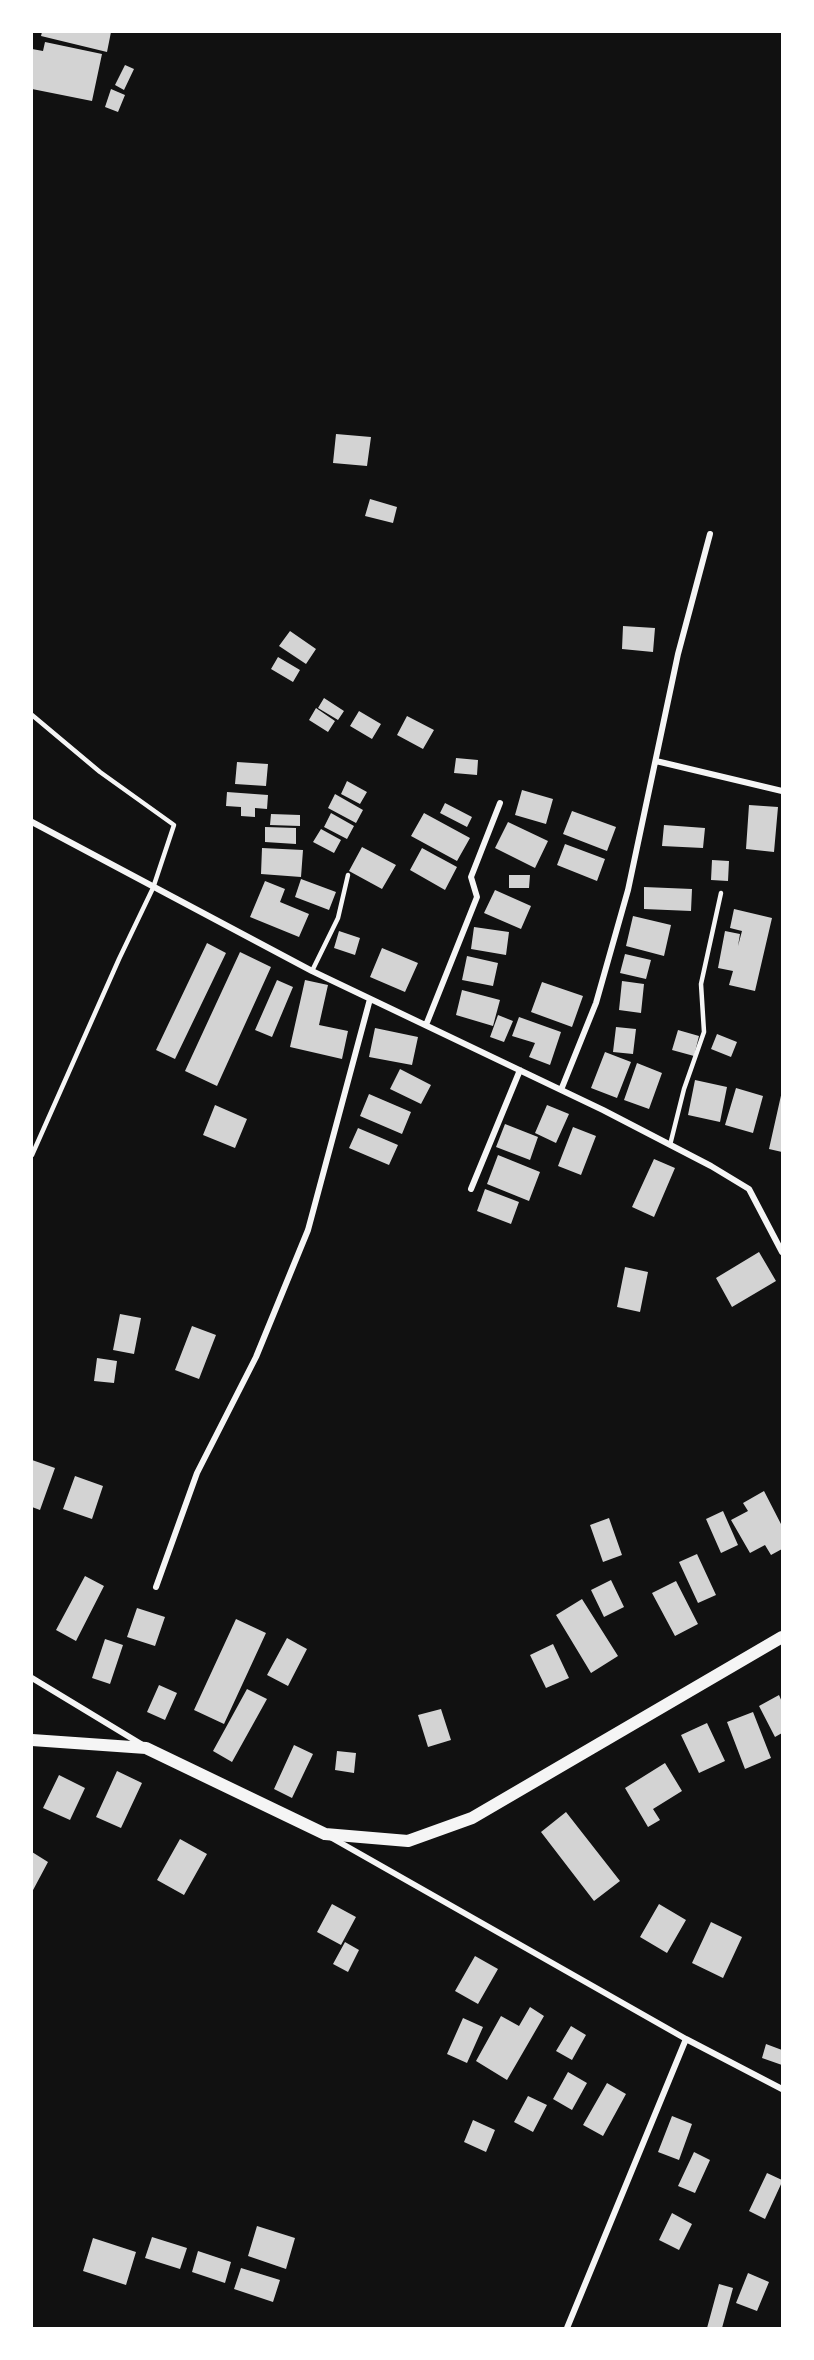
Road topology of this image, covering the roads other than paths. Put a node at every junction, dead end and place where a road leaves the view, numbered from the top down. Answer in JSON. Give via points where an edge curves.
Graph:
{"nodes":[{"id":1,"x":710,"y":534,"type":"dead end"},
{"id":2,"x":32,"y":716,"type":"edge"},
{"id":3,"x":656,"y":761,"type":"junction"},
{"id":4,"x":783,"y":791,"type":"edge"},
{"id":5,"x":500,"y":803,"type":"dead end"},
{"id":6,"x":32,"y":822,"type":"edge"},
{"id":7,"x":348,"y":875,"type":"dead end"},
{"id":8,"x":153,"y":888,"type":"junction"},
{"id":9,"x":722,"y":893,"type":"dead end"},
{"id":10,"x":312,"y":972,"type":"junction"},
{"id":11,"x":370,"y":999,"type":"junction"},
{"id":12,"x":426,"y":1025,"type":"junction"},
{"id":13,"x":520,"y":1070,"type":"junction"},
{"id":14,"x":561,"y":1090,"type":"junction"},
{"id":15,"x":670,"y":1145,"type":"junction"},
{"id":16,"x":32,"y":1155,"type":"edge"},
{"id":17,"x":471,"y":1189,"type":"dead end"},
{"id":18,"x":783,"y":1252,"type":"edge"},
{"id":19,"x":156,"y":1587,"type":"dead end"},
{"id":20,"x":783,"y":1638,"type":"edge"},
{"id":21,"x":32,"y":1678,"type":"edge"},
{"id":22,"x":32,"y":1740,"type":"edge"},
{"id":23,"x":146,"y":1748,"type":"junction"},
{"id":24,"x":325,"y":1834,"type":"junction"},
{"id":25,"x":686,"y":2039,"type":"junction"},
{"id":26,"x":783,"y":2089,"type":"edge"},
{"id":27,"x":567,"y":2328,"type":"edge"}],
"edges":[{"from":1,"to":3,"type":"street","via":[[678,654]]},
{"from":2,"to":8,"type":"lane","via":[[100,772],[174,825]]},
{"from":3,"to":4,"type":"street"},
{"from":3,"to":14,"type":"street","via":[[630,880],[596,1003]]},
{"from":5,"to":12,"type":"street","via":[[471,877],[477,897]]},
{"from":6,"to":8,"type":"street"},
{"from":7,"to":10,"type":"lane","via":[[338,918]]},
{"from":8,"to":10,"type":"street"},
{"from":8,"to":16,"type":"lane"},
{"from":9,"to":15,"type":"lane","via":[[701,984],[704,1032]]},
{"from":10,"to":11,"type":"street"},
{"from":11,"to":12,"type":"street"},
{"from":11,"to":19,"type":"street","via":[[308,1230],[256,1357],[197,1473]]},
{"from":12,"to":13,"type":"street"},
{"from":13,"to":14,"type":"street"},
{"from":13,"to":17,"type":"street"},
{"from":14,"to":15,"type":"street"},
{"from":15,"to":18,"type":"street","via":[[749,1189]]},
{"from":20,"to":24,"type":"main road","via":[[472,1818],[408,1841]]},
{"from":21,"to":23,"type":"street"},
{"from":22,"to":23,"type":"main road"},
{"from":23,"to":24,"type":"main road"},
{"from":24,"to":25,"type":"street"},
{"from":25,"to":26,"type":"street"},
{"from":25,"to":27,"type":"street"}]}
